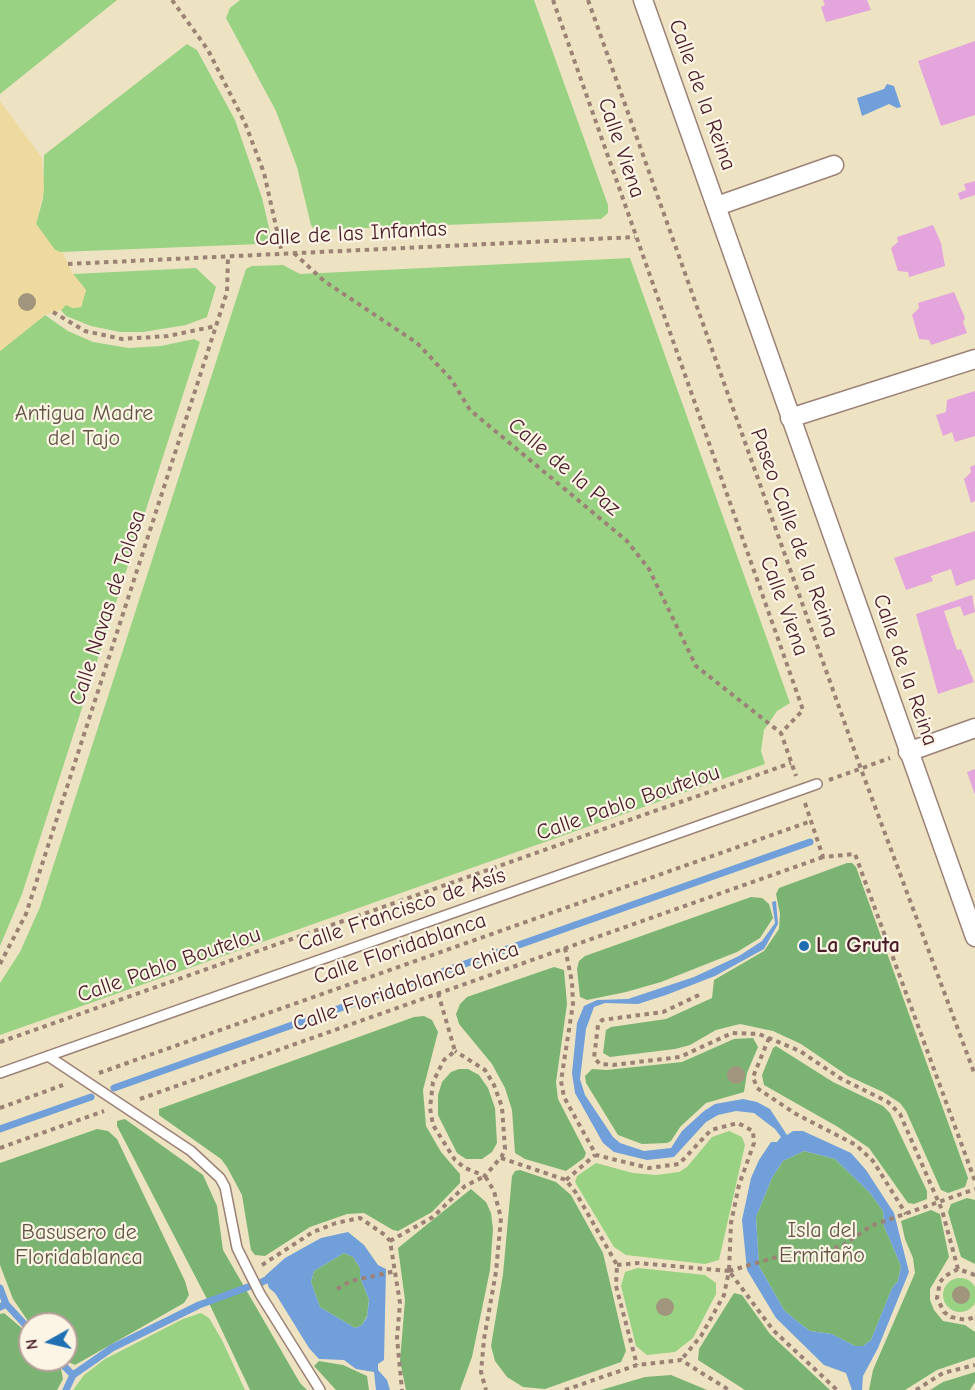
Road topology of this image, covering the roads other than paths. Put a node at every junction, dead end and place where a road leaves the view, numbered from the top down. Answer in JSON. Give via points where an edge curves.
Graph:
{"nodes":[{"id":1,"x":643,"y":0,"type":"edge"},
{"id":2,"x":834,"y":165,"type":"dead end"},
{"id":3,"x":717,"y":206,"type":"junction"},
{"id":4,"x":975,"y":359,"type":"edge"},
{"id":5,"x":790,"y":418,"type":"junction"},
{"id":6,"x":975,"y":728,"type":"edge"},
{"id":7,"x":908,"y":752,"type":"junction"},
{"id":8,"x":817,"y":784,"type":"road end"},
{"id":9,"x":975,"y":938,"type":"edge"},
{"id":10,"x":48,"y":1056,"type":"junction"},
{"id":11,"x":0,"y":1073,"type":"edge"},
{"id":12,"x":320,"y":1390,"type":"edge"}],
"edges":[{"from":1,"to":3,"type":"street","name":"Calle de la Reina"},
{"from":2,"to":3,"type":"street","name":"Calle de la Reina"},
{"from":3,"to":5,"type":"street","name":"Calle de la Reina"},
{"from":4,"to":5,"type":"street"},
{"from":5,"to":7,"type":"street","name":"Calle de la Reina"},
{"from":6,"to":7,"type":"street"},
{"from":7,"to":9,"type":"street","name":"Calle de la Reina"},
{"from":8,"to":10,"type":"lane","name":"Calle Francisco de Asís"},
{"from":10,"to":11,"type":"lane","name":"Calle Francisco de Asís"},
{"from":10,"to":12,"type":"lane","via":[[191,1151],[220,1178],[237,1248],[249,1274]]}]}
